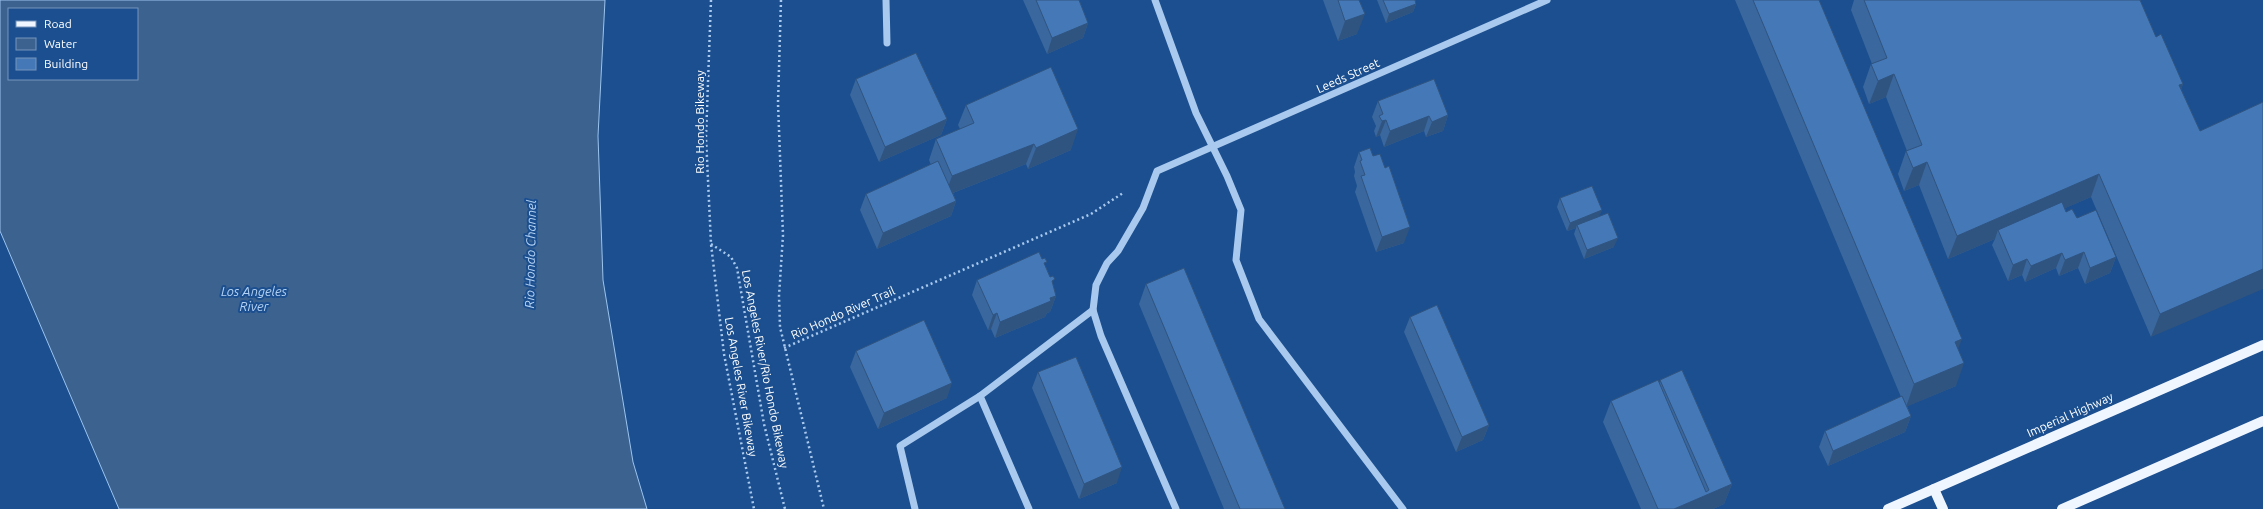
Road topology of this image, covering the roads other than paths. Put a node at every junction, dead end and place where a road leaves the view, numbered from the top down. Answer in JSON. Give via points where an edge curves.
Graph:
{"nodes":[{"id":1,"x":886,"y":0,"type":"edge"},
{"id":2,"x":1155,"y":0,"type":"edge"},
{"id":3,"x":1547,"y":0,"type":"edge"},
{"id":4,"x":887,"y":43,"type":"dead end"},
{"id":5,"x":1213,"y":147,"type":"junction"},
{"id":6,"x":1093,"y":310,"type":"junction"},
{"id":7,"x":2263,"y":345,"type":"edge"},
{"id":8,"x":980,"y":396,"type":"junction"},
{"id":9,"x":2263,"y":421,"type":"edge"},
{"id":10,"x":1934,"y":489,"type":"junction"},
{"id":11,"x":915,"y":509,"type":"edge"},
{"id":12,"x":1029,"y":509,"type":"edge"},
{"id":13,"x":1176,"y":509,"type":"edge"},
{"id":14,"x":1403,"y":509,"type":"edge"},
{"id":15,"x":1888,"y":509,"type":"edge"},
{"id":16,"x":1943,"y":509,"type":"edge"},
{"id":17,"x":2062,"y":509,"type":"edge"}],
"edges":[{"from":1,"to":4,"type":"street"},
{"from":2,"to":5,"type":"street","via":[[1196,113]]},
{"from":3,"to":5,"type":"street","name":"Leeds Street"},
{"from":5,"to":6,"type":"street","name":"Leeds Street","via":[[1157,172],[1143,208],[1096,285]]},
{"from":5,"to":14,"type":"street","via":[[1241,210],[1236,260],[1259,319]]},
{"from":6,"to":8,"type":"street"},
{"from":6,"to":13,"type":"street","via":[[1101,336]]},
{"from":7,"to":10,"type":"main road","name":"Imperial Highway"},
{"from":8,"to":11,"type":"street","via":[[900,446]]},
{"from":8,"to":12,"type":"street"},
{"from":9,"to":17,"type":"main road"},
{"from":10,"to":15,"type":"main road","name":"Imperial Highway"},
{"from":10,"to":16,"type":"main road"}]}
